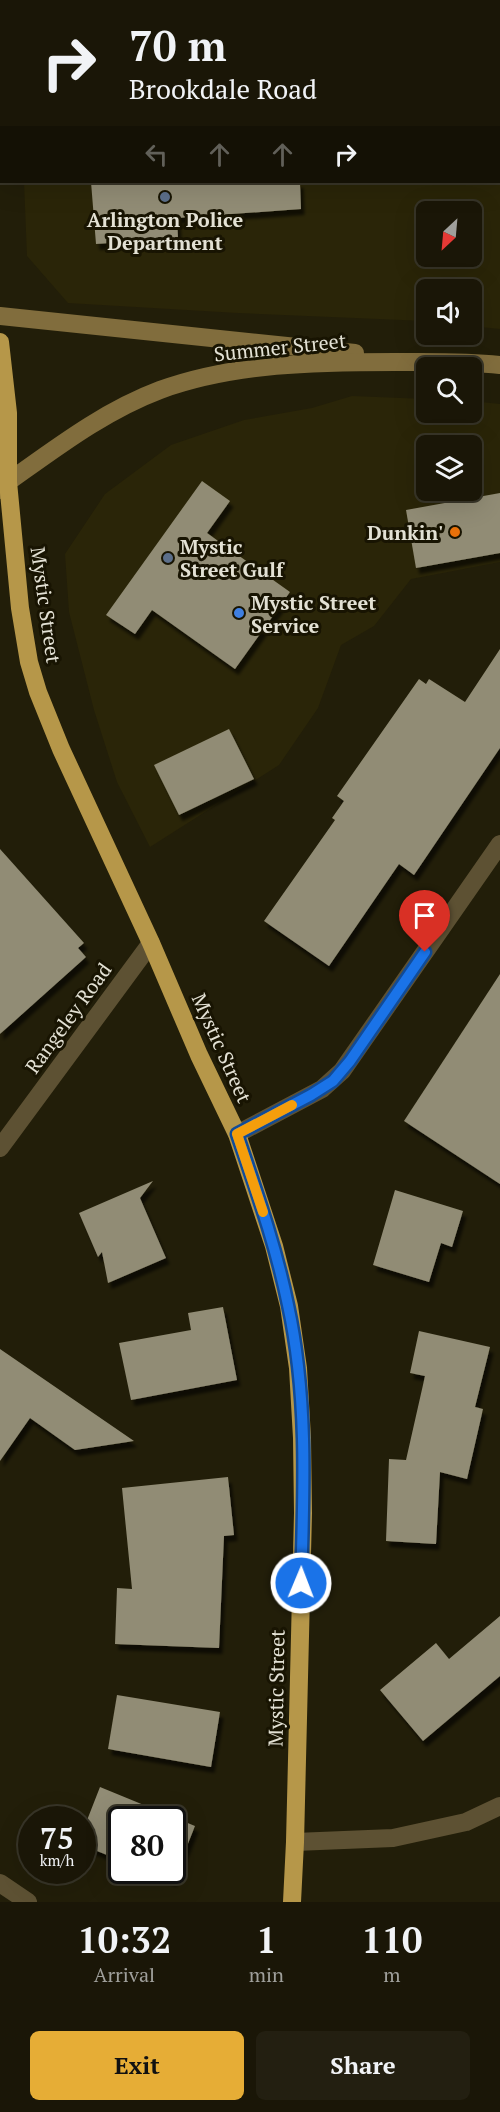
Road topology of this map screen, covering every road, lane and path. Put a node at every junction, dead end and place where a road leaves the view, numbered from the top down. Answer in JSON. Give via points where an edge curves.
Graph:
{"nodes":[{"id":1,"x":0,"y":316,"type":"edge"},
{"id":2,"x":0,"y":342,"type":"edge"},
{"id":3,"x":416,"y":359,"type":"edge"},
{"id":4,"x":416,"y":362,"type":"edge"},
{"id":5,"x":482,"y":364,"type":"edge"},
{"id":6,"x":500,"y":365,"type":"edge"},
{"id":7,"x":4,"y":486,"type":"edge"},
{"id":8,"x":500,"y":844,"type":"edge"},
{"id":9,"x":151,"y":943,"type":"junction"},
{"id":10,"x":237,"y":1134,"type":"junction"},
{"id":11,"x":0,"y":1148,"type":"edge"},
{"id":12,"x":500,"y":1806,"type":"edge"},
{"id":13,"x":295,"y":1842,"type":"junction"},
{"id":14,"x":0,"y":1883,"type":"edge"},
{"id":15,"x":28,"y":1902,"type":"edge"},
{"id":16,"x":292,"y":1902,"type":"edge"}],
"edges":[{"from":1,"to":3,"type":"main road","name":"Summer Street"},
{"from":2,"to":7,"type":"highway","name":"Mystic Street","via":[[9,412]]},
{"from":4,"to":7,"type":"main road","name":"Summer Street","via":[[277,366],[212,375],[161,390],[125,405],[75,435]]},
{"from":5,"to":6,"type":"main road","name":"Summer Street"},
{"from":7,"to":9,"type":"highway","name":"Mystic Street","via":[[20,608],[38,692]]},
{"from":8,"to":10,"type":"street","via":[[342,1071],[322,1089]]},
{"from":9,"to":10,"type":"highway","name":"Mystic Street"},
{"from":9,"to":11,"type":"street","name":"Rangeley Road"},
{"from":10,"to":13,"type":"highway","name":"Mystic Street","via":[[274,1246],[289,1306],[298,1368],[303,1513]]},
{"from":12,"to":13,"type":"street","via":[[466,1822],[393,1838]]},
{"from":13,"to":16,"type":"highway","name":"Mystic Street"},
{"from":14,"to":15,"type":"street"}]}
